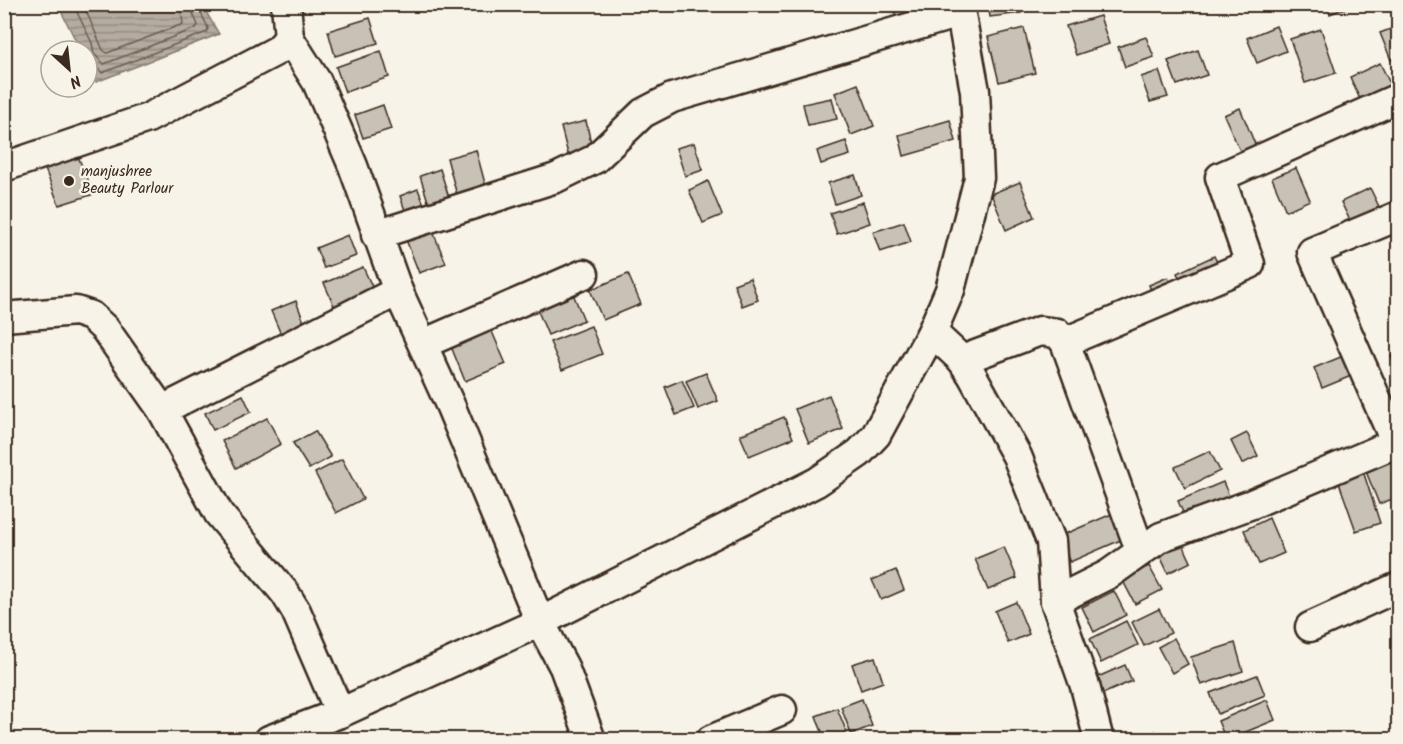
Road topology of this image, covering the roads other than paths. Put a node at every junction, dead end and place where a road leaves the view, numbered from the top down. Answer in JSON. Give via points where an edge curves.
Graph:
{"nodes":[{"id":1,"x":286,"y":4,"type":"edge"},
{"id":2,"x":959,"y":9,"type":"edge"},
{"id":3,"x":289,"y":38,"type":"junction"},
{"id":4,"x":1398,"y":98,"type":"edge"},
{"id":5,"x":4,"y":167,"type":"edge"},
{"id":6,"x":1398,"y":216,"type":"edge"},
{"id":7,"x":376,"y":235,"type":"junction"},
{"id":8,"x":584,"y":274,"type":"dead end"},
{"id":9,"x":398,"y":291,"type":"junction"},
{"id":10,"x":4,"y":317,"type":"edge"},
{"id":11,"x":932,"y":332,"type":"junction"},
{"id":12,"x":1065,"y":342,"type":"junction"},
{"id":13,"x":423,"y":344,"type":"junction"},
{"id":14,"x":962,"y":360,"type":"junction"},
{"id":15,"x":162,"y":410,"type":"junction"},
{"id":16,"x":1398,"y":445,"type":"edge"},
{"id":17,"x":1140,"y":550,"type":"junction"},
{"id":18,"x":1398,"y":587,"type":"edge"},
{"id":19,"x":1055,"y":602,"type":"junction"},
{"id":20,"x":540,"y":622,"type":"junction"},
{"id":21,"x":1310,"y":627,"type":"dead end"},
{"id":22,"x":782,"y":710,"type":"dead end"},
{"id":23,"x":340,"y":713,"type":"junction"},
{"id":24,"x":269,"y":740,"type":"edge"},
{"id":25,"x":591,"y":740,"type":"edge"},
{"id":26,"x":711,"y":740,"type":"edge"},
{"id":27,"x":1099,"y":740,"type":"edge"}],
"edges":[{"from":1,"to":3,"type":"street"},
{"from":2,"to":7,"type":"street","via":[[672,98],[644,113],[580,168]]},
{"from":2,"to":11,"type":"street","via":[[975,91],[979,178],[950,290]]},
{"from":3,"to":5,"type":"street","via":[[278,50],[148,118]]},
{"from":3,"to":7,"type":"street","via":[[317,82]]},
{"from":4,"to":12,"type":"street","via":[[1220,177],[1250,264]]},
{"from":6,"to":16,"type":"street","via":[[1312,252]]},
{"from":7,"to":9,"type":"street"},
{"from":8,"to":13,"type":"street"},
{"from":9,"to":13,"type":"street"},
{"from":9,"to":15,"type":"street"},
{"from":10,"to":15,"type":"street","via":[[76,311],[91,316],[105,329]]},
{"from":11,"to":14,"type":"street"},
{"from":11,"to":20,"type":"street","via":[[876,435],[859,453],[817,482]]},
{"from":12,"to":14,"type":"street","via":[[1057,333],[1040,331]]},
{"from":12,"to":17,"type":"street"},
{"from":13,"to":20,"type":"street"},
{"from":14,"to":19,"type":"street","via":[[1017,456],[1051,542]]},
{"from":15,"to":23,"type":"street","via":[[219,514],[296,611]]},
{"from":16,"to":17,"type":"street","via":[[1161,537]]},
{"from":17,"to":19,"type":"street","via":[[1109,574]]},
{"from":18,"to":21,"type":"street"},
{"from":19,"to":27,"type":"street","via":[[1085,686]]},
{"from":20,"to":23,"type":"street"},
{"from":20,"to":25,"type":"street","via":[[564,668]]},
{"from":22,"to":26,"type":"street"},
{"from":23,"to":24,"type":"street"}]}
